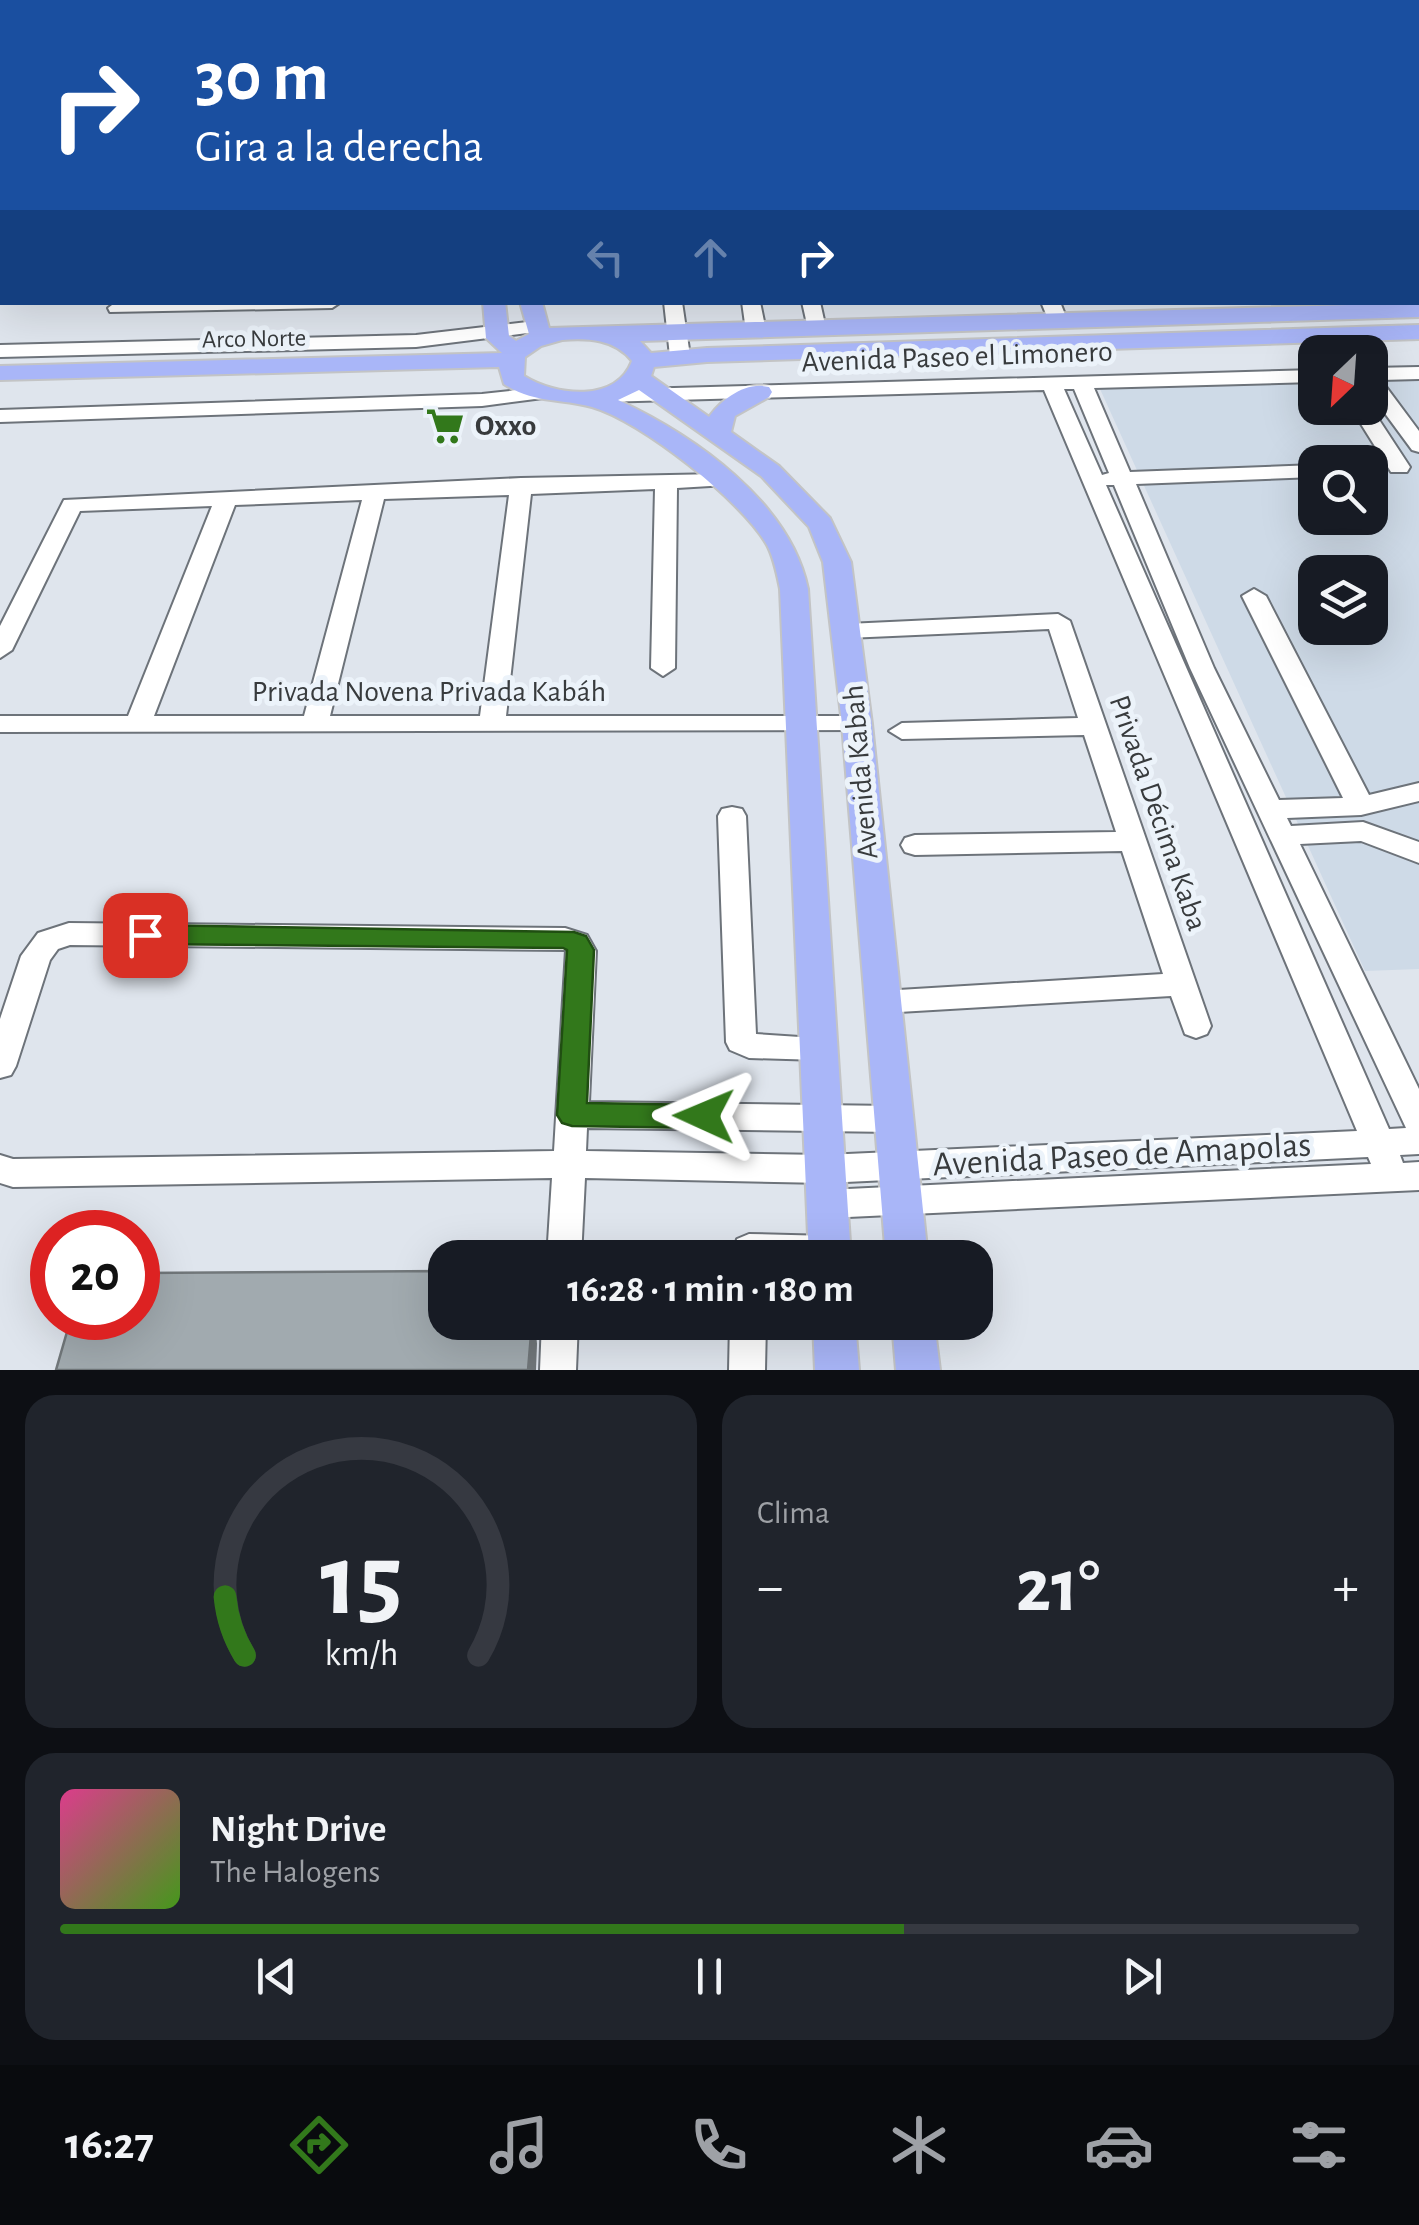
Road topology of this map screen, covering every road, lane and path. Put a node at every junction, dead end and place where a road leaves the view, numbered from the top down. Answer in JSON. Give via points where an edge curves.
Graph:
{"nodes":[{"id":1,"x":169,"y":305,"type":"edge"},
{"id":2,"x":494,"y":305,"type":"edge"},
{"id":3,"x":533,"y":305,"type":"edge"},
{"id":4,"x":674,"y":305,"type":"edge"},
{"id":5,"x":752,"y":305,"type":"edge"},
{"id":6,"x":812,"y":305,"type":"edge"},
{"id":7,"x":117,"y":308,"type":"dead end"},
{"id":8,"x":1419,"y":310,"type":"edge"},
{"id":9,"x":1054,"y":312,"type":"edge"},
{"id":10,"x":816,"y":329,"type":"junction"},
{"id":11,"x":756,"y":331,"type":"junction"},
{"id":12,"x":496,"y":332,"type":"junction"},
{"id":13,"x":540,"y":332,"type":"junction"},
{"id":14,"x":1419,"y":332,"type":"edge"},
{"id":15,"x":608,"y":335,"type":"junction"},
{"id":16,"x":678,"y":345,"type":"junction"},
{"id":17,"x":0,"y":351,"type":"edge"},
{"id":18,"x":513,"y":356,"type":"junction"},
{"id":19,"x":0,"y":373,"type":"edge"},
{"id":20,"x":1419,"y":373,"type":"edge"},
{"id":21,"x":1388,"y":376,"type":"edge"},
{"id":22,"x":1298,"y":377,"type":"edge"},
{"id":23,"x":648,"y":378,"type":"junction"},
{"id":24,"x":1052,"y":384,"type":"junction"},
{"id":25,"x":1082,"y":384,"type":"junction"},
{"id":26,"x":760,"y":392,"type":"junction"},
{"id":27,"x":536,"y":394,"type":"junction"},
{"id":28,"x":596,"y":397,"type":"junction"},
{"id":29,"x":1388,"y":402,"type":"edge"},
{"id":30,"x":0,"y":416,"type":"edge"},
{"id":31,"x":718,"y":432,"type":"junction"},
{"id":32,"x":1419,"y":446,"type":"edge"},
{"id":33,"x":1388,"y":451,"type":"edge"},
{"id":34,"x":1388,"y":468,"type":"edge"},
{"id":35,"x":1298,"y":472,"type":"edge"},
{"id":36,"x":1125,"y":478,"type":"junction"},
{"id":37,"x":1094,"y":479,"type":"junction"},
{"id":38,"x":719,"y":480,"type":"junction"},
{"id":39,"x":666,"y":481,"type":"junction"},
{"id":40,"x":521,"y":485,"type":"junction"},
{"id":41,"x":374,"y":496,"type":"junction"},
{"id":42,"x":225,"y":502,"type":"junction"},
{"id":43,"x":1254,"y":596,"type":"dead end"},
{"id":44,"x":847,"y":631,"type":"junction"},
{"id":45,"x":0,"y":650,"type":"edge"},
{"id":46,"x":663,"y":668,"type":"dead end"},
{"id":47,"x":1174,"y":668,"type":"junction"},
{"id":48,"x":1202,"y":668,"type":"junction"},
{"id":49,"x":0,"y":724,"type":"edge"},
{"id":50,"x":138,"y":724,"type":"junction"},
{"id":51,"x":315,"y":724,"type":"junction"},
{"id":52,"x":858,"y":724,"type":"junction"},
{"id":53,"x":492,"y":725,"type":"junction"},
{"id":54,"x":800,"y":726,"type":"junction"},
{"id":55,"x":1093,"y":726,"type":"junction"},
{"id":56,"x":902,"y":731,"type":"dead end"},
{"id":57,"x":1419,"y":792,"type":"edge"},
{"id":58,"x":1361,"y":806,"type":"junction"},
{"id":59,"x":1270,"y":810,"type":"junction"},
{"id":60,"x":732,"y":816,"type":"dead end"},
{"id":61,"x":1282,"y":836,"type":"junction"},
{"id":62,"x":1132,"y":840,"type":"junction"},
{"id":63,"x":915,"y":845,"type":"dead end"},
{"id":64,"x":1419,"y":853,"type":"edge"},
{"id":65,"x":1182,"y":984,"type":"junction"},
{"id":66,"x":882,"y":1002,"type":"junction"},
{"id":67,"x":1196,"y":1026,"type":"dead end"},
{"id":68,"x":819,"y":1048,"type":"junction"},
{"id":69,"x":0,"y":1066,"type":"edge"},
{"id":70,"x":572,"y":1115,"type":"junction"},
{"id":71,"x":822,"y":1118,"type":"junction"},
{"id":72,"x":894,"y":1119,"type":"junction"},
{"id":73,"x":1419,"y":1122,"type":"edge"},
{"id":74,"x":1419,"y":1141,"type":"edge"},
{"id":75,"x":1376,"y":1143,"type":"junction"},
{"id":76,"x":569,"y":1164,"type":"junction"},
{"id":77,"x":898,"y":1165,"type":"junction"},
{"id":78,"x":0,"y":1169,"type":"edge"},
{"id":79,"x":825,"y":1169,"type":"junction"},
{"id":80,"x":1406,"y":1177,"type":"edge"},
{"id":81,"x":901,"y":1200,"type":"junction"},
{"id":82,"x":827,"y":1204,"type":"junction"},
{"id":83,"x":565,"y":1240,"type":"edge"},
{"id":84,"x":829,"y":1240,"type":"edge"},
{"id":85,"x":905,"y":1240,"type":"edge"},
{"id":86,"x":559,"y":1340,"type":"edge"},
{"id":87,"x":748,"y":1340,"type":"edge"},
{"id":88,"x":835,"y":1340,"type":"edge"},
{"id":89,"x":916,"y":1340,"type":"edge"},
{"id":90,"x":558,"y":1370,"type":"edge"},
{"id":91,"x":748,"y":1370,"type":"edge"},
{"id":92,"x":837,"y":1370,"type":"edge"},
{"id":93,"x":918,"y":1370,"type":"edge"}],
"edges":[{"from":1,"to":7,"type":"street"},
{"from":2,"to":12,"type":"main road"},
{"from":3,"to":13,"type":"main road"},
{"from":4,"to":16,"type":"street"},
{"from":5,"to":11,"type":"street"},
{"from":6,"to":10,"type":"street"},
{"from":8,"to":9,"type":"main road"},
{"from":9,"to":10,"type":"main road"},
{"from":10,"to":11,"type":"main road"},
{"from":11,"to":16,"type":"main road"},
{"from":12,"to":13,"type":"street"},
{"from":12,"to":17,"type":"street"},
{"from":12,"to":18,"type":"main road"},
{"from":13,"to":15,"type":"main road"},
{"from":13,"to":18,"type":"main road"},
{"from":14,"to":16,"type":"main road"},
{"from":15,"to":16,"type":"main road"},
{"from":15,"to":23,"type":"main road","name":"Avenida Kabah","via":[[636,348]]},
{"from":16,"to":23,"type":"main road"},
{"from":18,"to":19,"type":"main road","name":"Arco Norte"},
{"from":18,"to":27,"type":"main road","via":[[512,379]]},
{"from":20,"to":21,"type":"street"},
{"from":22,"to":25,"type":"street","name":"Avenida Paseo el Limonero"},
{"from":23,"to":26,"type":"street","name":"Avenida Paseo el Limonero"},
{"from":23,"to":28,"type":"main road"},
{"from":23,"to":31,"type":"main road","name":"Avenida Kabah"},
{"from":24,"to":25,"type":"street","name":"Avenida Paseo el Limonero"},
{"from":24,"to":26,"type":"street","name":"Avenida Paseo el Limonero"},
{"from":24,"to":37,"type":"street"},
{"from":25,"to":36,"type":"street"},
{"from":26,"to":31,"type":"main road","via":[[728,407]]},
{"from":27,"to":28,"type":"main road"},
{"from":27,"to":30,"type":"street"},
{"from":28,"to":38,"type":"main road","name":"Avenida Kabah","via":[[645,422]]},
{"from":29,"to":32,"type":"street"},
{"from":31,"to":44,"type":"main road","name":"Avenida Kabah","via":[[770,472],[829,536]]},
{"from":33,"to":34,"type":"street","via":[[1399,468]]},
{"from":35,"to":36,"type":"street"},
{"from":36,"to":37,"type":"street"},
{"from":36,"to":48,"type":"street"},
{"from":37,"to":47,"type":"street"},
{"from":38,"to":39,"type":"street"},
{"from":38,"to":54,"type":"main road","name":"Avenida Kabah","via":[[767,524],[789,565]]},
{"from":39,"to":40,"type":"street"},
{"from":39,"to":46,"type":"street"},
{"from":40,"to":41,"type":"street"},
{"from":40,"to":53,"type":"street"},
{"from":41,"to":42,"type":"street"},
{"from":41,"to":51,"type":"street"},
{"from":42,"to":45,"type":"street","via":[[72,505]]},
{"from":42,"to":50,"type":"street"},
{"from":43,"to":58,"type":"street"},
{"from":44,"to":52,"type":"main road","name":"Avenida Kabah"},
{"from":44,"to":55,"type":"street","name":"Privada Décima Kaba","via":[[1058,621]]},
{"from":47,"to":48,"type":"street"},
{"from":47,"to":75,"type":"street"},
{"from":48,"to":59,"type":"street"},
{"from":49,"to":50,"type":"street","name":"Privada Novena Privada Kabáh"},
{"from":50,"to":51,"type":"street","name":"Privada Novena Privada Kabáh"},
{"from":51,"to":53,"type":"street","name":"Privada Novena Privada Kabáh"},
{"from":52,"to":54,"type":"street","name":"Privada Novena Privada Kabáh"},
{"from":52,"to":66,"type":"main road","name":"Avenida Kabah"},
{"from":53,"to":54,"type":"street","name":"Privada Novena Privada Kabáh"},
{"from":54,"to":68,"type":"main road","name":"Avenida Kabah"},
{"from":55,"to":56,"type":"street"},
{"from":55,"to":62,"type":"street","name":"Privada Décima Kaba"},
{"from":57,"to":58,"type":"street"},
{"from":58,"to":59,"type":"street"},
{"from":59,"to":61,"type":"street"},
{"from":60,"to":68,"type":"street","via":[[741,1042]]},
{"from":61,"to":64,"type":"street","via":[[1363,831]]},
{"from":61,"to":73,"type":"street"},
{"from":62,"to":63,"type":"street"},
{"from":62,"to":65,"type":"street","name":"Privada Décima Kaba"},
{"from":65,"to":66,"type":"street"},
{"from":65,"to":67,"type":"street","name":"Privada Décima Kaba"},
{"from":66,"to":72,"type":"main road","name":"Avenida Kabah"},
{"from":68,"to":71,"type":"main road","name":"Avenida Kabah"},
{"from":69,"to":70,"type":"street","via":[[36,956],[48,941],[69,934],[565,938],[581,950]]},
{"from":70,"to":71,"type":"street"},
{"from":70,"to":76,"type":"street"},
{"from":71,"to":72,"type":"street"},
{"from":71,"to":79,"type":"main road","name":"Avenida Kabah"},
{"from":72,"to":77,"type":"main road","name":"Avenida Kabah"},
{"from":74,"to":75,"type":"street","name":"Avenida Paseo de Amapolas"},
{"from":75,"to":77,"type":"street","name":"Avenida Paseo de Amapolas"},
{"from":75,"to":80,"type":"street"},
{"from":76,"to":78,"type":"street","name":"Avenida Paseo de Amapolas"},
{"from":76,"to":79,"type":"street","name":"Avenida Paseo de Amapolas"},
{"from":76,"to":83,"type":"street"},
{"from":77,"to":79,"type":"street","name":"Avenida Paseo de Amapolas"},
{"from":77,"to":81,"type":"main road","name":"Avenida Kabah"},
{"from":79,"to":82,"type":"main road","name":"Avenida Kabah"},
{"from":80,"to":81,"type":"street","name":"Avenida Paseo de Amapolas"},
{"from":81,"to":82,"type":"street","name":"Avenida Paseo de Amapolas"},
{"from":81,"to":85,"type":"main road","name":"Avenida Kabah"},
{"from":82,"to":84,"type":"main road","name":"Avenida Kabah"},
{"from":86,"to":90,"type":"street"},
{"from":87,"to":91,"type":"street"},
{"from":88,"to":92,"type":"main road"},
{"from":89,"to":93,"type":"main road"}]}
